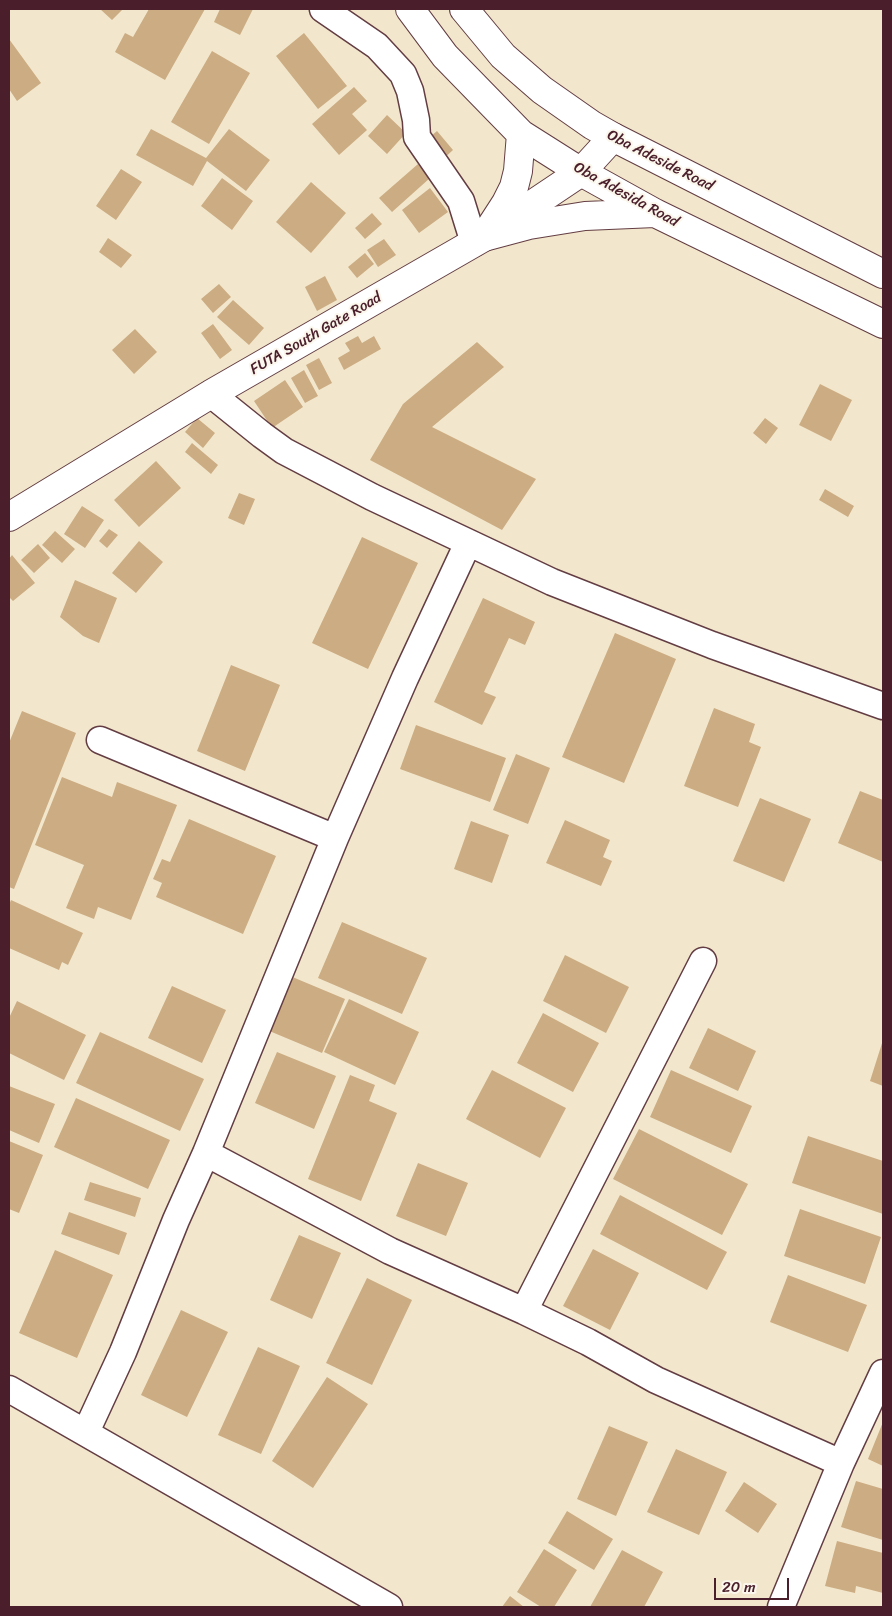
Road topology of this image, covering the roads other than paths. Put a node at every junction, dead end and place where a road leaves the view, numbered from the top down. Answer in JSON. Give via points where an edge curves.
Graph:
{"nodes":[{"id":1,"x":323,"y":9,"type":"edge"},
{"id":2,"x":410,"y":9,"type":"edge"},
{"id":3,"x":464,"y":9,"type":"edge"},
{"id":4,"x":521,"y":134,"type":"junction"},
{"id":5,"x":612,"y":137,"type":"junction"},
{"id":6,"x":581,"y":172,"type":"junction"},
{"id":7,"x":655,"y":213,"type":"junction"},
{"id":8,"x":479,"y":240,"type":"junction"},
{"id":9,"x":883,"y":274,"type":"edge"},
{"id":10,"x":883,"y":324,"type":"edge"},
{"id":11,"x":212,"y":394,"type":"junction"},
{"id":12,"x":9,"y":517,"type":"edge"},
{"id":13,"x":468,"y":543,"type":"junction"},
{"id":14,"x":883,"y":706,"type":"edge"},
{"id":15,"x":100,"y":740,"type":"dead end"},
{"id":16,"x":335,"y":838,"type":"junction"},
{"id":17,"x":704,"y":961,"type":"dead end"},
{"id":18,"x":206,"y":1153,"type":"junction"},
{"id":19,"x":524,"y":1311,"type":"junction"},
{"id":20,"x":883,"y":1373,"type":"edge"},
{"id":21,"x":9,"y":1389,"type":"edge"},
{"id":22,"x":86,"y":1432,"type":"junction"},
{"id":23,"x":841,"y":1463,"type":"junction"},
{"id":24,"x":389,"y":1607,"type":"edge"},
{"id":25,"x":781,"y":1607,"type":"edge"}],
"edges":[{"from":1,"to":8,"type":"street","via":[[377,46],[403,74],[410,91],[417,138],[461,201]]},
{"from":2,"to":4,"type":"main road","name":"Oba Adesida Road","via":[[445,56]]},
{"from":3,"to":5,"type":"main road","name":"Oba Adeside Road","via":[[503,56],[535,84]]},
{"from":4,"to":6,"type":"main road","name":"Oba Adesida Road"},
{"from":4,"to":8,"type":"main road","via":[[514,187]]},
{"from":5,"to":6,"type":"main road","name":"FUTA South Gate Road"},
{"from":5,"to":9,"type":"main road","name":"Oba Adeside Road"},
{"from":6,"to":7,"type":"main road","name":"Oba Adesida Road"},
{"from":6,"to":8,"type":"main road","name":"FUTA South Gate Road"},
{"from":7,"to":8,"type":"main road","via":[[576,218],[529,225]]},
{"from":7,"to":10,"type":"main road","name":"Oba Adesida Road"},
{"from":8,"to":11,"type":"main road","name":"FUTA South Gate Road"},
{"from":11,"to":12,"type":"main road","name":"FUTA South Gate Road"},
{"from":11,"to":13,"type":"street","via":[[284,451]]},
{"from":13,"to":14,"type":"street","via":[[570,589],[712,645]]},
{"from":13,"to":16,"type":"street"},
{"from":15,"to":16,"type":"street"},
{"from":16,"to":18,"type":"street"},
{"from":17,"to":19,"type":"street"},
{"from":18,"to":19,"type":"street","via":[[390,1251]]},
{"from":18,"to":22,"type":"street"},
{"from":19,"to":23,"type":"street","via":[[656,1380]]},
{"from":20,"to":23,"type":"street"},
{"from":21,"to":22,"type":"street"},
{"from":22,"to":24,"type":"street"},
{"from":23,"to":25,"type":"street"}]}
